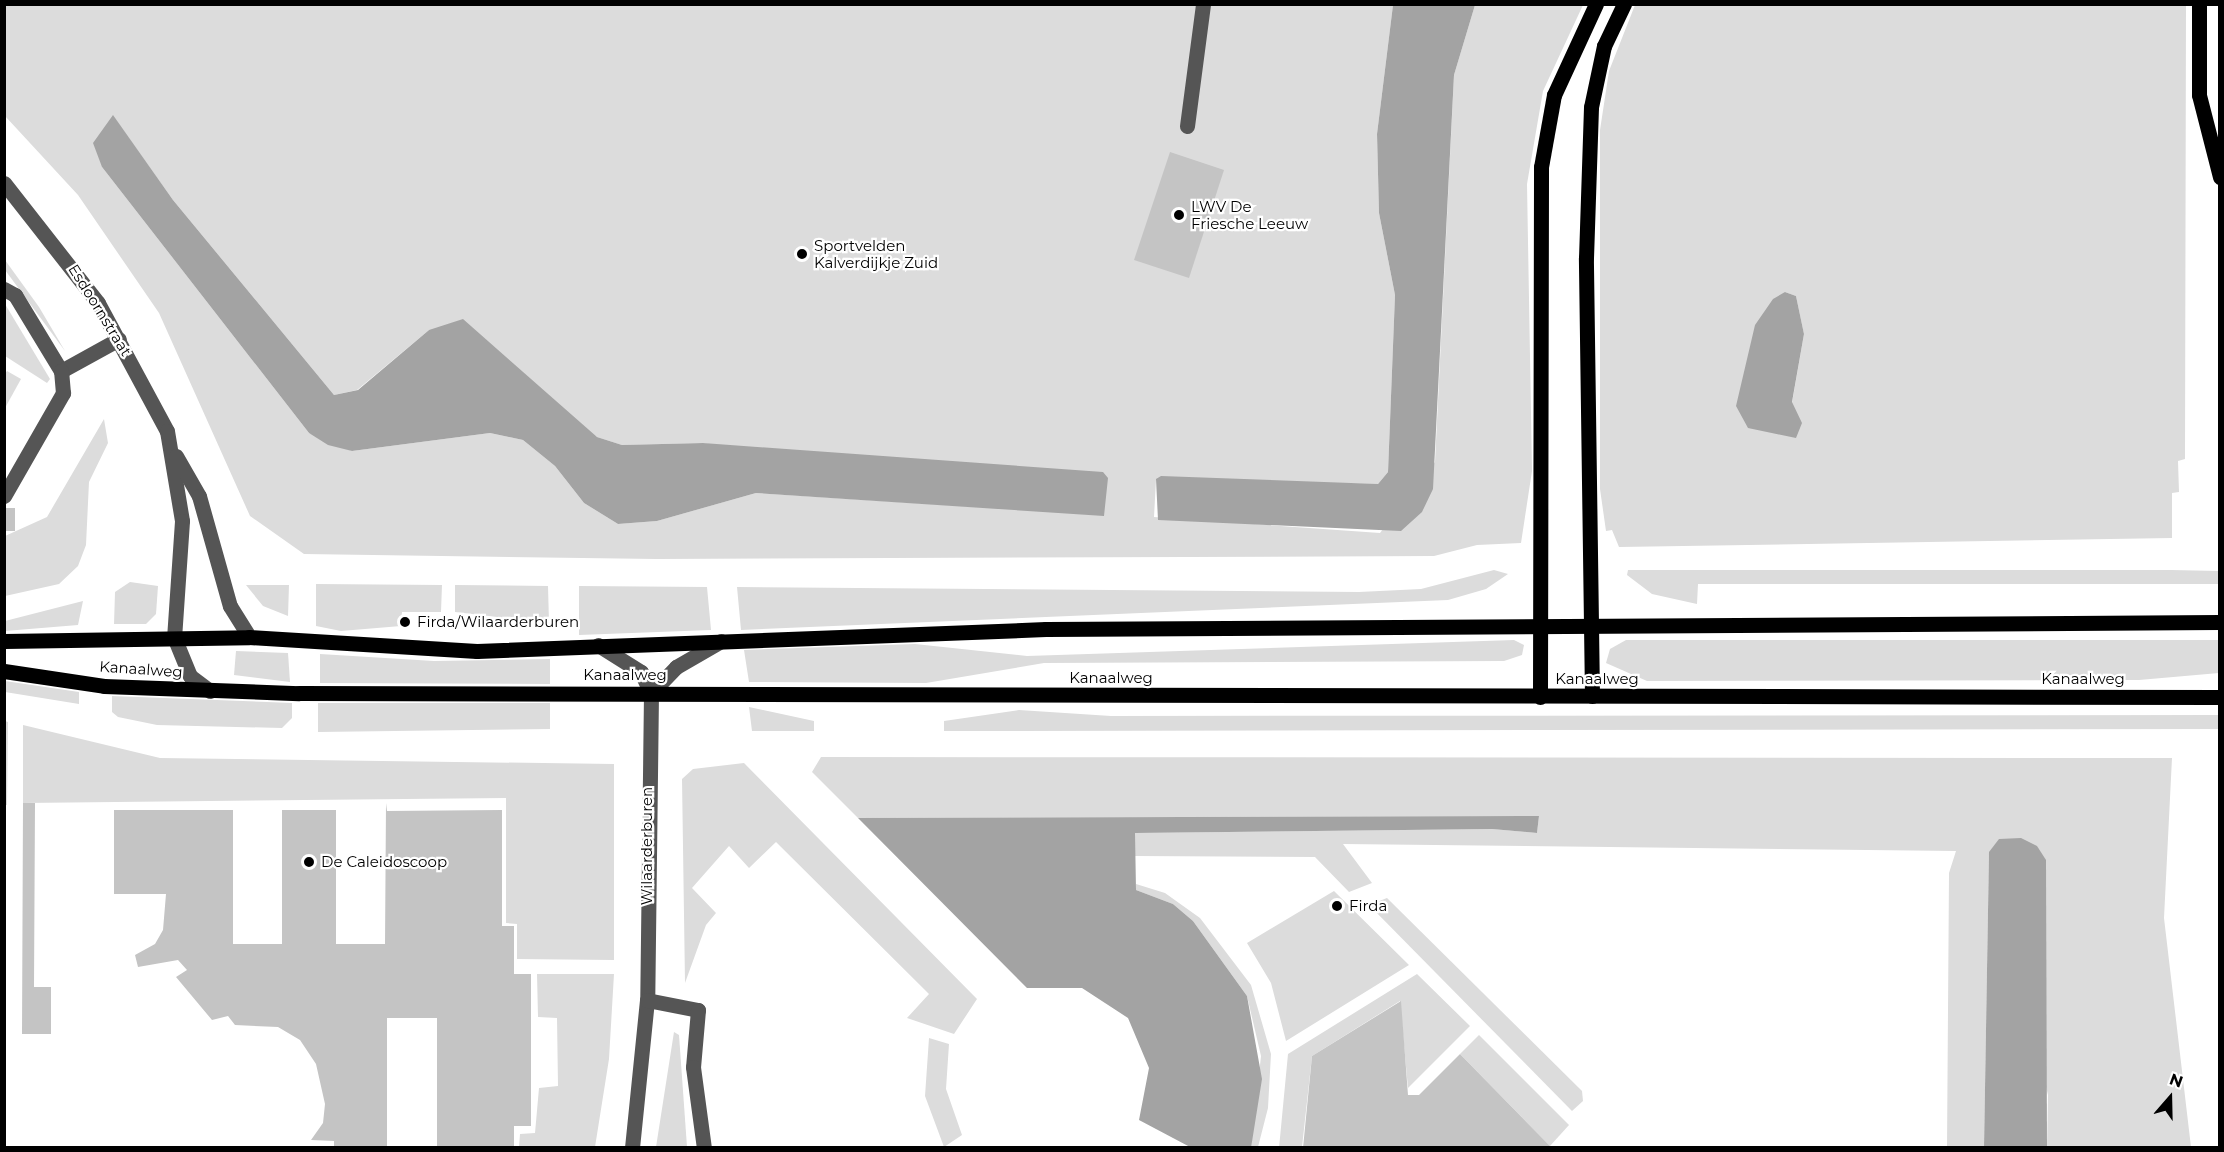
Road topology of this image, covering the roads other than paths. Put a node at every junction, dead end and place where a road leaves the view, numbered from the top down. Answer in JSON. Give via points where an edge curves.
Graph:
{"nodes":[{"id":1,"x":1203,"y":4,"type":"edge"},
{"id":2,"x":1596,"y":4,"type":"edge"},
{"id":3,"x":1624,"y":4,"type":"edge"},
{"id":4,"x":2199,"y":4,"type":"edge"},
{"id":5,"x":1187,"y":126,"type":"dead end"},
{"id":6,"x":2220,"y":177,"type":"edge"},
{"id":7,"x":4,"y":183,"type":"edge"},
{"id":8,"x":4,"y":289,"type":"edge"},
{"id":9,"x":119,"y":339,"type":"junction"},
{"id":10,"x":62,"y":371,"type":"junction"},
{"id":11,"x":173,"y":451,"type":"junction"},
{"id":12,"x":4,"y":496,"type":"edge"},
{"id":13,"x":2220,"y":622,"type":"edge"},
{"id":14,"x":1539,"y":623,"type":"junction"},
{"id":15,"x":1591,"y":623,"type":"junction"},
{"id":16,"x":174,"y":637,"type":"junction"},
{"id":17,"x":249,"y":638,"type":"junction"},
{"id":18,"x":4,"y":641,"type":"edge"},
{"id":19,"x":721,"y":641,"type":"junction"},
{"id":20,"x":598,"y":645,"type":"junction"},
{"id":21,"x":4,"y":671,"type":"edge"},
{"id":22,"x":210,"y":691,"type":"junction"},
{"id":23,"x":651,"y":693,"type":"junction"},
{"id":24,"x":1592,"y":696,"type":"junction"},
{"id":25,"x":1540,"y":697,"type":"junction"},
{"id":26,"x":2220,"y":697,"type":"edge"},
{"id":27,"x":647,"y":1000,"type":"junction"},
{"id":28,"x":632,"y":1148,"type":"edge"},
{"id":29,"x":704,"y":1148,"type":"edge"}],
"edges":[{"from":1,"to":5,"type":"street"},
{"from":2,"to":14,"type":"main road","via":[[1554,95],[1541,167]]},
{"from":3,"to":15,"type":"main road","via":[[1604,46],[1591,108],[1586,258]]},
{"from":4,"to":6,"type":"main road","via":[[2199,95]]},
{"from":7,"to":9,"type":"street","name":"Esdoornstraat","via":[[71,262]]},
{"from":8,"to":10,"type":"street","via":[[15,295]]},
{"from":9,"to":10,"type":"street"},
{"from":9,"to":11,"type":"street","name":"Esdoornstraat","via":[[153,399]]},
{"from":10,"to":12,"type":"street","via":[[63,393]]},
{"from":11,"to":16,"type":"street","name":"Esdoornstraat","via":[[182,521]]},
{"from":11,"to":17,"type":"street","name":"Esdoornstraat","via":[[199,495],[226,596]]},
{"from":13,"to":15,"type":"main road","name":"Kanaalweg"},
{"from":14,"to":15,"type":"main road","name":"Kanaalweg"},
{"from":14,"to":19,"type":"main road","name":"Kanaalweg","via":[[1046,629]]},
{"from":14,"to":25,"type":"main road"},
{"from":15,"to":24,"type":"main road"},
{"from":16,"to":17,"type":"main road","name":"Kanaalweg"},
{"from":16,"to":18,"type":"main road","name":"Kanaalweg"},
{"from":16,"to":22,"type":"street","name":"Esdoornstraat","via":[[190,676]]},
{"from":17,"to":20,"type":"main road","name":"Kanaalweg","via":[[477,651]]},
{"from":19,"to":20,"type":"main road","name":"Kanaalweg"},
{"from":19,"to":23,"type":"street","via":[[676,667]]},
{"from":20,"to":23,"type":"street","via":[[641,672]]},
{"from":21,"to":22,"type":"main road","name":"Kanaalweg","via":[[104,686]]},
{"from":22,"to":23,"type":"main road","name":"Kanaalweg"},
{"from":23,"to":25,"type":"main road","name":"Kanaalweg"},
{"from":23,"to":27,"type":"street","name":"Wilaarderburen"},
{"from":24,"to":25,"type":"main road","name":"Kanaalweg"},
{"from":24,"to":26,"type":"main road","name":"Kanaalweg"},
{"from":27,"to":28,"type":"street","name":"Wilaarderburen"},
{"from":27,"to":29,"type":"street","via":[[698,1010],[693,1067]]}]}
